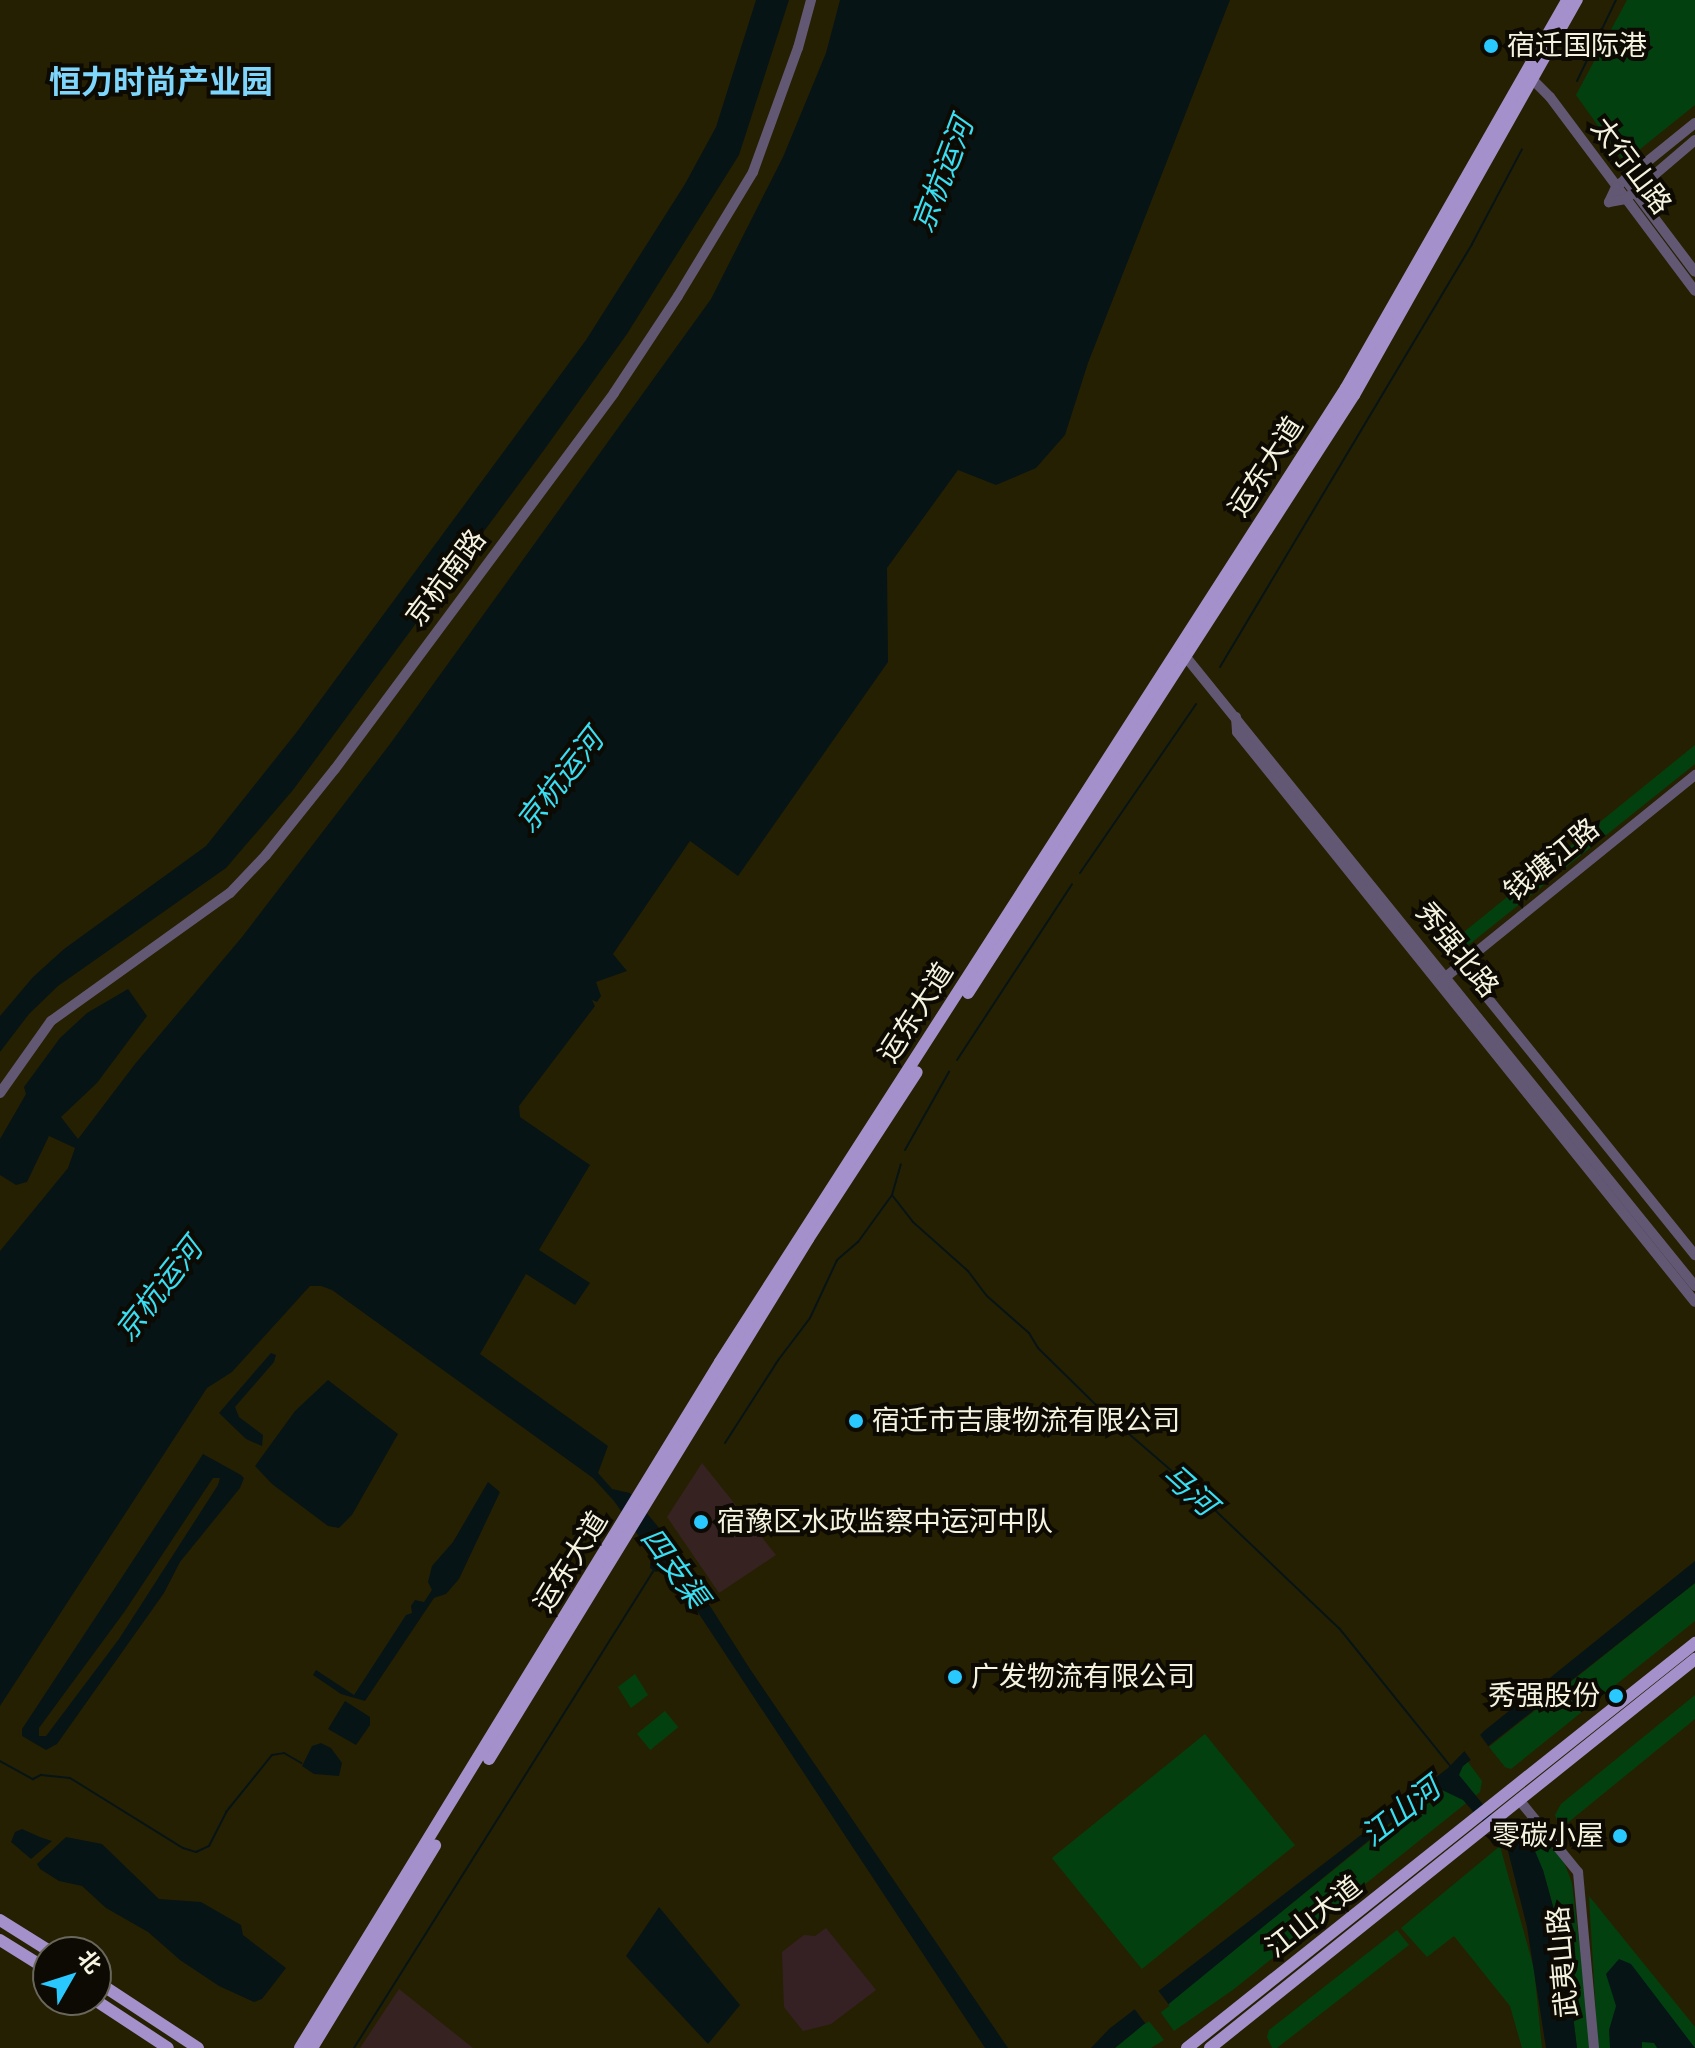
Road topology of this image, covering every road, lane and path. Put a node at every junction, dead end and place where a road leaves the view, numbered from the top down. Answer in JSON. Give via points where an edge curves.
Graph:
{"nodes":[{"id":1,"x":811,"y":0,"type":"edge"},
{"id":2,"x":1567,"y":0,"type":"edge"},
{"id":3,"x":1577,"y":0,"type":"edge"},
{"id":4,"x":1530,"y":76,"type":"junction"},
{"id":5,"x":1695,"y":123,"type":"edge"},
{"id":6,"x":1695,"y":140,"type":"edge"},
{"id":7,"x":1621,"y":183,"type":"junction"},
{"id":8,"x":1630,"y":195,"type":"junction"},
{"id":9,"x":1695,"y":272,"type":"edge"},
{"id":10,"x":1695,"y":291,"type":"edge"},
{"id":11,"x":1183,"y":648,"type":"junction"},
{"id":12,"x":1695,"y":775,"type":"edge"},
{"id":13,"x":1450,"y":974,"type":"junction"},
{"id":14,"x":0,"y":1093,"type":"edge"},
{"id":15,"x":1695,"y":1255,"type":"edge"},
{"id":16,"x":1695,"y":1275,"type":"edge"},
{"id":17,"x":1695,"y":1286,"type":"edge"},
{"id":18,"x":1695,"y":1302,"type":"edge"},
{"id":19,"x":617,"y":1541,"type":"junction"},
{"id":20,"x":1695,"y":1643,"type":"edge"},
{"id":21,"x":1695,"y":1659,"type":"edge"},
{"id":22,"x":1520,"y":1801,"type":"junction"},
{"id":23,"x":0,"y":1920,"type":"edge"},
{"id":24,"x":0,"y":1940,"type":"edge"},
{"id":25,"x":32,"y":1940,"type":"edge"},
{"id":26,"x":32,"y":1960,"type":"edge"},
{"id":27,"x":112,"y":1992,"type":"edge"},
{"id":28,"x":112,"y":2011,"type":"edge"},
{"id":29,"x":168,"y":2048,"type":"edge"},
{"id":30,"x":198,"y":2048,"type":"edge"},
{"id":31,"x":300,"y":2048,"type":"edge"},
{"id":32,"x":312,"y":2048,"type":"edge"},
{"id":33,"x":1187,"y":2048,"type":"edge"},
{"id":34,"x":1210,"y":2048,"type":"edge"},
{"id":35,"x":1594,"y":2048,"type":"edge"}],
"edges":[{"from":1,"to":14,"type":"street","name":"京杭南路","via":[[753,172],[614,393],[335,769],[245,880],[51,1021]]},
{"from":2,"to":4,"type":"main road","name":"运东大道"},
{"from":3,"to":4,"type":"main road","name":"运东大道"},
{"from":4,"to":7,"type":"street","name":"太行山路"},
{"from":4,"to":11,"type":"main road","name":"运东大道","via":[[1346,388]]},
{"from":5,"to":7,"type":"street"},
{"from":6,"to":8,"type":"street"},
{"from":7,"to":8,"type":"street","name":"太行山路"},
{"from":7,"to":8,"type":"street","via":[[1609,202]]},
{"from":8,"to":9,"type":"street","name":"太行山路"},
{"from":8,"to":10,"type":"street","name":"太行山路"},
{"from":11,"to":13,"type":"street","name":"秀强北路"},
{"from":11,"to":13,"type":"street","name":"秀强北路"},
{"from":11,"to":19,"type":"main road","name":"运东大道","via":[[778,1271]]},
{"from":12,"to":13,"type":"street","name":"钱塘江路"},
{"from":13,"to":15,"type":"street"},
{"from":13,"to":16,"type":"street","name":"秀强北路"},
{"from":13,"to":17,"type":"street","name":"秀强北路"},
{"from":13,"to":18,"type":"street"},
{"from":19,"to":31,"type":"main road","name":"运东大道"},
{"from":19,"to":32,"type":"main road","name":"运东大道"},
{"from":20,"to":33,"type":"main road","name":"江山大道"},
{"from":21,"to":22,"type":"main road","name":"江山大道"},
{"from":22,"to":34,"type":"main road","name":"江山大道"},
{"from":22,"to":35,"type":"street","name":"武夷山路","via":[[1578,1872]]},
{"from":23,"to":25,"type":"main road"},
{"from":24,"to":26,"type":"main road"},
{"from":27,"to":30,"type":"main road"},
{"from":28,"to":29,"type":"main road"}]}
